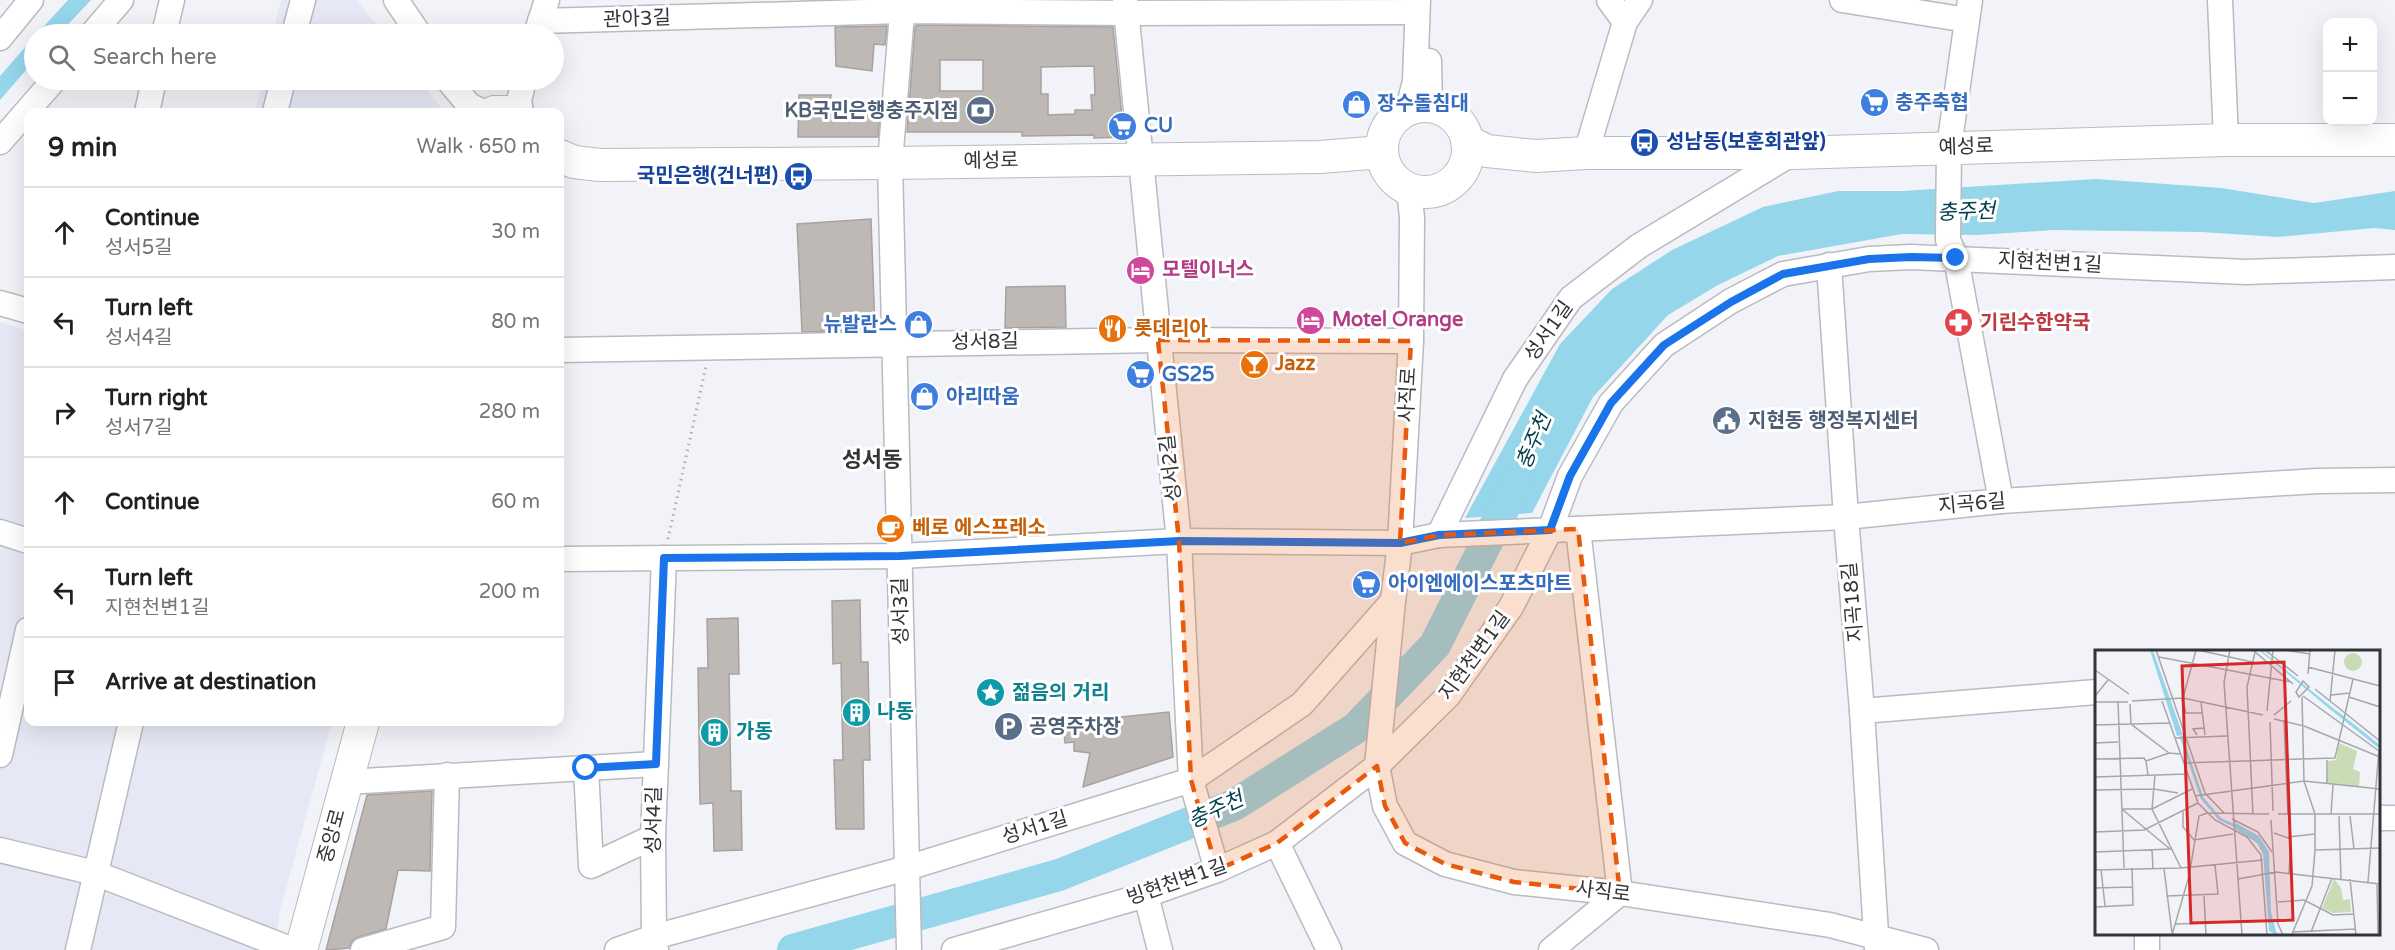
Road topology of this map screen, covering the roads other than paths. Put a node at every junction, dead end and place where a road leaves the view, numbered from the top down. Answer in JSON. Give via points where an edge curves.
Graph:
{"nodes":[{"id":1,"x":32,"y":0,"type":"edge"},
{"id":2,"x":121,"y":0,"type":"edge"},
{"id":3,"x":172,"y":0,"type":"edge"},
{"id":4,"x":303,"y":0,"type":"edge"},
{"id":5,"x":396,"y":0,"type":"edge"},
{"id":6,"x":1609,"y":0,"type":"edge"},
{"id":7,"x":1640,"y":0,"type":"edge"},
{"id":8,"x":1842,"y":0,"type":"edge"},
{"id":9,"x":2220,"y":0,"type":"edge"},
{"id":10,"x":1422,"y":4,"type":"edge"},
{"id":11,"x":903,"y":5,"type":"edge"},
{"id":12,"x":1125,"y":7,"type":"edge"},
{"id":13,"x":1968,"y":10,"type":"edge"},
{"id":14,"x":541,"y":19,"type":"edge"},
{"id":15,"x":1625,"y":22,"type":"junction"},
{"id":16,"x":101,"y":24,"type":"edge"},
{"id":17,"x":166,"y":24,"type":"edge"},
{"id":18,"x":297,"y":24,"type":"edge"},
{"id":19,"x":412,"y":24,"type":"edge"},
{"id":20,"x":0,"y":38,"type":"edge"},
{"id":21,"x":45,"y":90,"type":"edge"},
{"id":22,"x":152,"y":90,"type":"edge"},
{"id":23,"x":280,"y":90,"type":"edge"},
{"id":24,"x":453,"y":90,"type":"edge"},
{"id":25,"x":457,"y":90,"type":"edge"},
{"id":26,"x":517,"y":102,"type":"edge"},
{"id":27,"x":29,"y":108,"type":"edge"},
{"id":28,"x":148,"y":108,"type":"edge"},
{"id":29,"x":276,"y":108,"type":"edge"},
{"id":30,"x":460,"y":108,"type":"edge"},
{"id":31,"x":476,"y":108,"type":"edge"},
{"id":32,"x":503,"y":108,"type":"edge"},
{"id":33,"x":1419,"y":108,"type":"junction"},
{"id":34,"x":15,"y":124,"type":"edge"},
{"id":35,"x":2226,"y":140,"type":"junction"},
{"id":36,"x":2395,"y":140,"type":"edge"},
{"id":37,"x":1467,"y":141,"type":"junction"},
{"id":38,"x":0,"y":142,"type":"edge"},
{"id":39,"x":1382,"y":152,"type":"junction"},
{"id":40,"x":1586,"y":153,"type":"junction"},
{"id":41,"x":1793,"y":153,"type":"junction"},
{"id":42,"x":1536,"y":156,"type":"junction"},
{"id":43,"x":564,"y":158,"type":"edge"},
{"id":44,"x":1140,"y":158,"type":"junction"},
{"id":45,"x":1949,"y":162,"type":"junction"},
{"id":46,"x":890,"y":163,"type":"junction"},
{"id":47,"x":600,"y":165,"type":"junction"},
{"id":48,"x":564,"y":172,"type":"edge"},
{"id":49,"x":1461,"y":172,"type":"junction"},
{"id":50,"x":1409,"y":189,"type":"junction"},
{"id":51,"x":1952,"y":249,"type":"junction"},
{"id":52,"x":1828,"y":266,"type":"junction"},
{"id":53,"x":2395,"y":267,"type":"edge"},
{"id":54,"x":0,"y":303,"type":"edge"},
{"id":55,"x":24,"y":310,"type":"edge"},
{"id":56,"x":1158,"y":340,"type":"junction"},
{"id":57,"x":1411,"y":341,"type":"junction"},
{"id":58,"x":895,"y":344,"type":"junction"},
{"id":59,"x":564,"y":350,"type":"edge"},
{"id":60,"x":2395,"y":480,"type":"edge"},
{"id":61,"x":2001,"y":501,"type":"junction"},
{"id":62,"x":1846,"y":517,"type":"junction"},
{"id":63,"x":1578,"y":529,"type":"junction"},
{"id":64,"x":1550,"y":530,"type":"junction"},
{"id":65,"x":0,"y":532,"type":"edge"},
{"id":66,"x":1439,"y":535,"type":"junction"},
{"id":67,"x":24,"y":539,"type":"edge"},
{"id":68,"x":1179,"y":541,"type":"junction"},
{"id":69,"x":1400,"y":543,"type":"junction"},
{"id":70,"x":900,"y":556,"type":"junction"},
{"id":71,"x":664,"y":558,"type":"junction"},
{"id":72,"x":564,"y":559,"type":"edge"},
{"id":73,"x":1392,"y":601,"type":"junction"},
{"id":74,"x":24,"y":648,"type":"edge"},
{"id":75,"x":2095,"y":692,"type":"edge"},
{"id":76,"x":1862,"y":711,"type":"junction"},
{"id":77,"x":130,"y":726,"type":"edge"},
{"id":78,"x":362,"y":726,"type":"edge"},
{"id":79,"x":0,"y":755,"type":"edge"},
{"id":80,"x":656,"y":764,"type":"junction"},
{"id":81,"x":1377,"y":766,"type":"junction"},
{"id":82,"x":586,"y":768,"type":"junction"},
{"id":83,"x":447,"y":775,"type":"junction"},
{"id":84,"x":1191,"y":780,"type":"junction"},
{"id":85,"x":346,"y":782,"type":"junction"},
{"id":86,"x":653,"y":837,"type":"junction"},
{"id":87,"x":1277,"y":843,"type":"junction"},
{"id":88,"x":0,"y":850,"type":"edge"},
{"id":89,"x":907,"y":868,"type":"junction"},
{"id":90,"x":1217,"y":870,"type":"junction"},
{"id":91,"x":94,"y":873,"type":"junction"},
{"id":92,"x":1620,"y":893,"type":"junction"},
{"id":93,"x":1146,"y":895,"type":"junction"},
{"id":94,"x":2148,"y":935,"type":"edge"},
{"id":95,"x":1004,"y":943,"type":"edge"},
{"id":96,"x":655,"y":944,"type":"edge"},
{"id":97,"x":1876,"y":944,"type":"edge"},
{"id":98,"x":78,"y":950,"type":"edge"},
{"id":99,"x":293,"y":950,"type":"edge"},
{"id":100,"x":302,"y":950,"type":"edge"},
{"id":101,"x":363,"y":950,"type":"edge"},
{"id":102,"x":617,"y":950,"type":"edge"},
{"id":103,"x":909,"y":950,"type":"edge"},
{"id":104,"x":954,"y":950,"type":"edge"},
{"id":105,"x":1160,"y":950,"type":"edge"},
{"id":106,"x":1329,"y":950,"type":"edge"},
{"id":107,"x":1551,"y":950,"type":"edge"},
{"id":108,"x":1926,"y":950,"type":"edge"},
{"id":109,"x":2147,"y":950,"type":"edge"}],
"edges":[{"from":1,"to":20,"type":"street"},
{"from":2,"to":16,"type":"street"},
{"from":3,"to":17,"type":"street"},
{"from":4,"to":18,"type":"street"},
{"from":5,"to":19,"type":"street"},
{"from":6,"to":15,"type":"street"},
{"from":7,"to":15,"type":"street"},
{"from":8,"to":13,"type":"street"},
{"from":9,"to":35,"type":"street"},
{"from":10,"to":12,"type":"street","name":"관아3길"},
{"from":10,"to":33,"type":"street"},
{"from":11,"to":12,"type":"street","name":"관아3길"},
{"from":11,"to":14,"type":"street","name":"관아3길"},
{"from":11,"to":46,"type":"street","name":"성서3길"},
{"from":12,"to":44,"type":"street","name":"성서2길"},
{"from":13,"to":45,"type":"street"},
{"from":15,"to":40,"type":"street"},
{"from":21,"to":27,"type":"street"},
{"from":22,"to":28,"type":"street"},
{"from":23,"to":29,"type":"street"},
{"from":24,"to":30,"type":"street"},
{"from":25,"to":31,"type":"street"},
{"from":26,"to":32,"type":"main road"},
{"from":33,"to":37,"type":"main road","via":[[1450,114]]},
{"from":33,"to":39,"type":"main road","via":[[1396,116],[1388,126]]},
{"from":34,"to":38,"type":"street"},
{"from":35,"to":36,"type":"main road","name":"예성로"},
{"from":35,"to":45,"type":"main road","name":"예성로"},
{"from":37,"to":42,"type":"main road","via":[[1486,151]]},
{"from":37,"to":49,"type":"main road","via":[[1468,152]]},
{"from":39,"to":44,"type":"main road","name":"예성로","via":[[1320,157]]},
{"from":39,"to":50,"type":"main road","via":[[1390,174]]},
{"from":40,"to":41,"type":"main road","name":"예성로"},
{"from":40,"to":42,"type":"main road","name":"예성로"},
{"from":41,"to":45,"type":"main road","name":"예성로"},
{"from":41,"to":66,"type":"street","name":"성서1길","via":[[1639,246],[1571,298],[1515,379]]},
{"from":42,"to":49,"type":"main road"},
{"from":43,"to":47,"type":"main road","name":"예성로"},
{"from":44,"to":46,"type":"main road","name":"예성로"},
{"from":44,"to":56,"type":"street","name":"성서2길"},
{"from":45,"to":51,"type":"street"},
{"from":46,"to":47,"type":"main road","name":"예성로"},
{"from":46,"to":58,"type":"street","name":"성서3길"},
{"from":47,"to":48,"type":"main road","name":"예성로"},
{"from":49,"to":50,"type":"main road","via":[[1449,184],[1433,191]]},
{"from":50,"to":57,"type":"street","name":"사직로"},
{"from":51,"to":52,"type":"street","name":"지현천변1길"},
{"from":51,"to":53,"type":"street","name":"지현천변1길","via":[[2246,272]]},
{"from":51,"to":61,"type":"street"},
{"from":52,"to":62,"type":"street","name":"지곡18길"},
{"from":52,"to":64,"type":"street","name":"지현천변1길","via":[[1783,274],[1664,345],[1611,403],[1570,476]]},
{"from":54,"to":55,"type":"street"},
{"from":56,"to":57,"type":"street","name":"성서8길"},
{"from":56,"to":58,"type":"street","name":"성서8길"},
{"from":56,"to":68,"type":"street","name":"성서2길"},
{"from":57,"to":69,"type":"street","name":"사직로"},
{"from":58,"to":59,"type":"street","name":"성서8길"},
{"from":58,"to":70,"type":"street","name":"성서3길"},
{"from":60,"to":61,"type":"street","name":"지곡6길","via":[[2317,481]]},
{"from":61,"to":62,"type":"street","name":"지곡6길"},
{"from":62,"to":63,"type":"street","name":"지곡6길"},
{"from":62,"to":76,"type":"street","name":"지곡18길"},
{"from":63,"to":64,"type":"street","name":"지곡6길"},
{"from":63,"to":92,"type":"street"},
{"from":64,"to":66,"type":"street","name":"지곡6길"},
{"from":64,"to":81,"type":"street","name":"지현천변1길","via":[[1511,607],[1448,696]]},
{"from":65,"to":67,"type":"street"},
{"from":66,"to":69,"type":"street","name":"지곡6길"},
{"from":68,"to":69,"type":"street","name":"지곡6길"},
{"from":68,"to":70,"type":"street","name":"지곡6길"},
{"from":68,"to":84,"type":"street","name":"성서2길"},
{"from":69,"to":73,"type":"street","name":"사직로"},
{"from":70,"to":71,"type":"street","name":"지곡6길"},
{"from":70,"to":89,"type":"street","name":"성서3길"},
{"from":71,"to":72,"type":"street","name":"지곡6길"},
{"from":71,"to":80,"type":"street","name":"성서4길"},
{"from":73,"to":81,"type":"street","name":"사직로"},
{"from":73,"to":84,"type":"street","name":"성서1길","via":[[1302,704]]},
{"from":74,"to":79,"type":"street"},
{"from":75,"to":76,"type":"street"},
{"from":76,"to":97,"type":"street","name":"지곡18길"},
{"from":77,"to":91,"type":"street"},
{"from":78,"to":85,"type":"main road","name":"중앙로"},
{"from":80,"to":82,"type":"street"},
{"from":80,"to":86,"type":"street","name":"성서4길"},
{"from":81,"to":87,"type":"street","name":"빙현천변1길"},
{"from":81,"to":92,"type":"street","name":"사직로","via":[[1385,806],[1405,843],[1445,864],[1514,882]]},
{"from":82,"to":83,"type":"street"},
{"from":82,"to":86,"type":"street","via":[[591,866]]},
{"from":83,"to":85,"type":"street"},
{"from":83,"to":101,"type":"street","via":[[443,927]]},
{"from":84,"to":89,"type":"street","name":"성서1길"},
{"from":84,"to":90,"type":"street","name":"성서2길"},
{"from":85,"to":100,"type":"main road","name":"중앙로"},
{"from":86,"to":96,"type":"street","name":"성서4길"},
{"from":87,"to":90,"type":"street","name":"빙현천변1길"},
{"from":87,"to":106,"type":"street"},
{"from":88,"to":91,"type":"street"},
{"from":89,"to":96,"type":"street","name":"성서1길"},
{"from":89,"to":103,"type":"street","name":"성서3길"},
{"from":90,"to":93,"type":"street","name":"빙현천변1길"},
{"from":91,"to":98,"type":"street"},
{"from":91,"to":99,"type":"street"},
{"from":92,"to":97,"type":"street","name":"사직로","via":[[1830,925]]},
{"from":92,"to":107,"type":"street"},
{"from":93,"to":95,"type":"street","name":"빙현천변1길"},
{"from":93,"to":105,"type":"street"},
{"from":94,"to":109,"type":"street"},
{"from":95,"to":104,"type":"street","name":"빙현천변1길"},
{"from":96,"to":102,"type":"street","name":"성서1길"},
{"from":97,"to":108,"type":"street","name":"사직로"}]}
